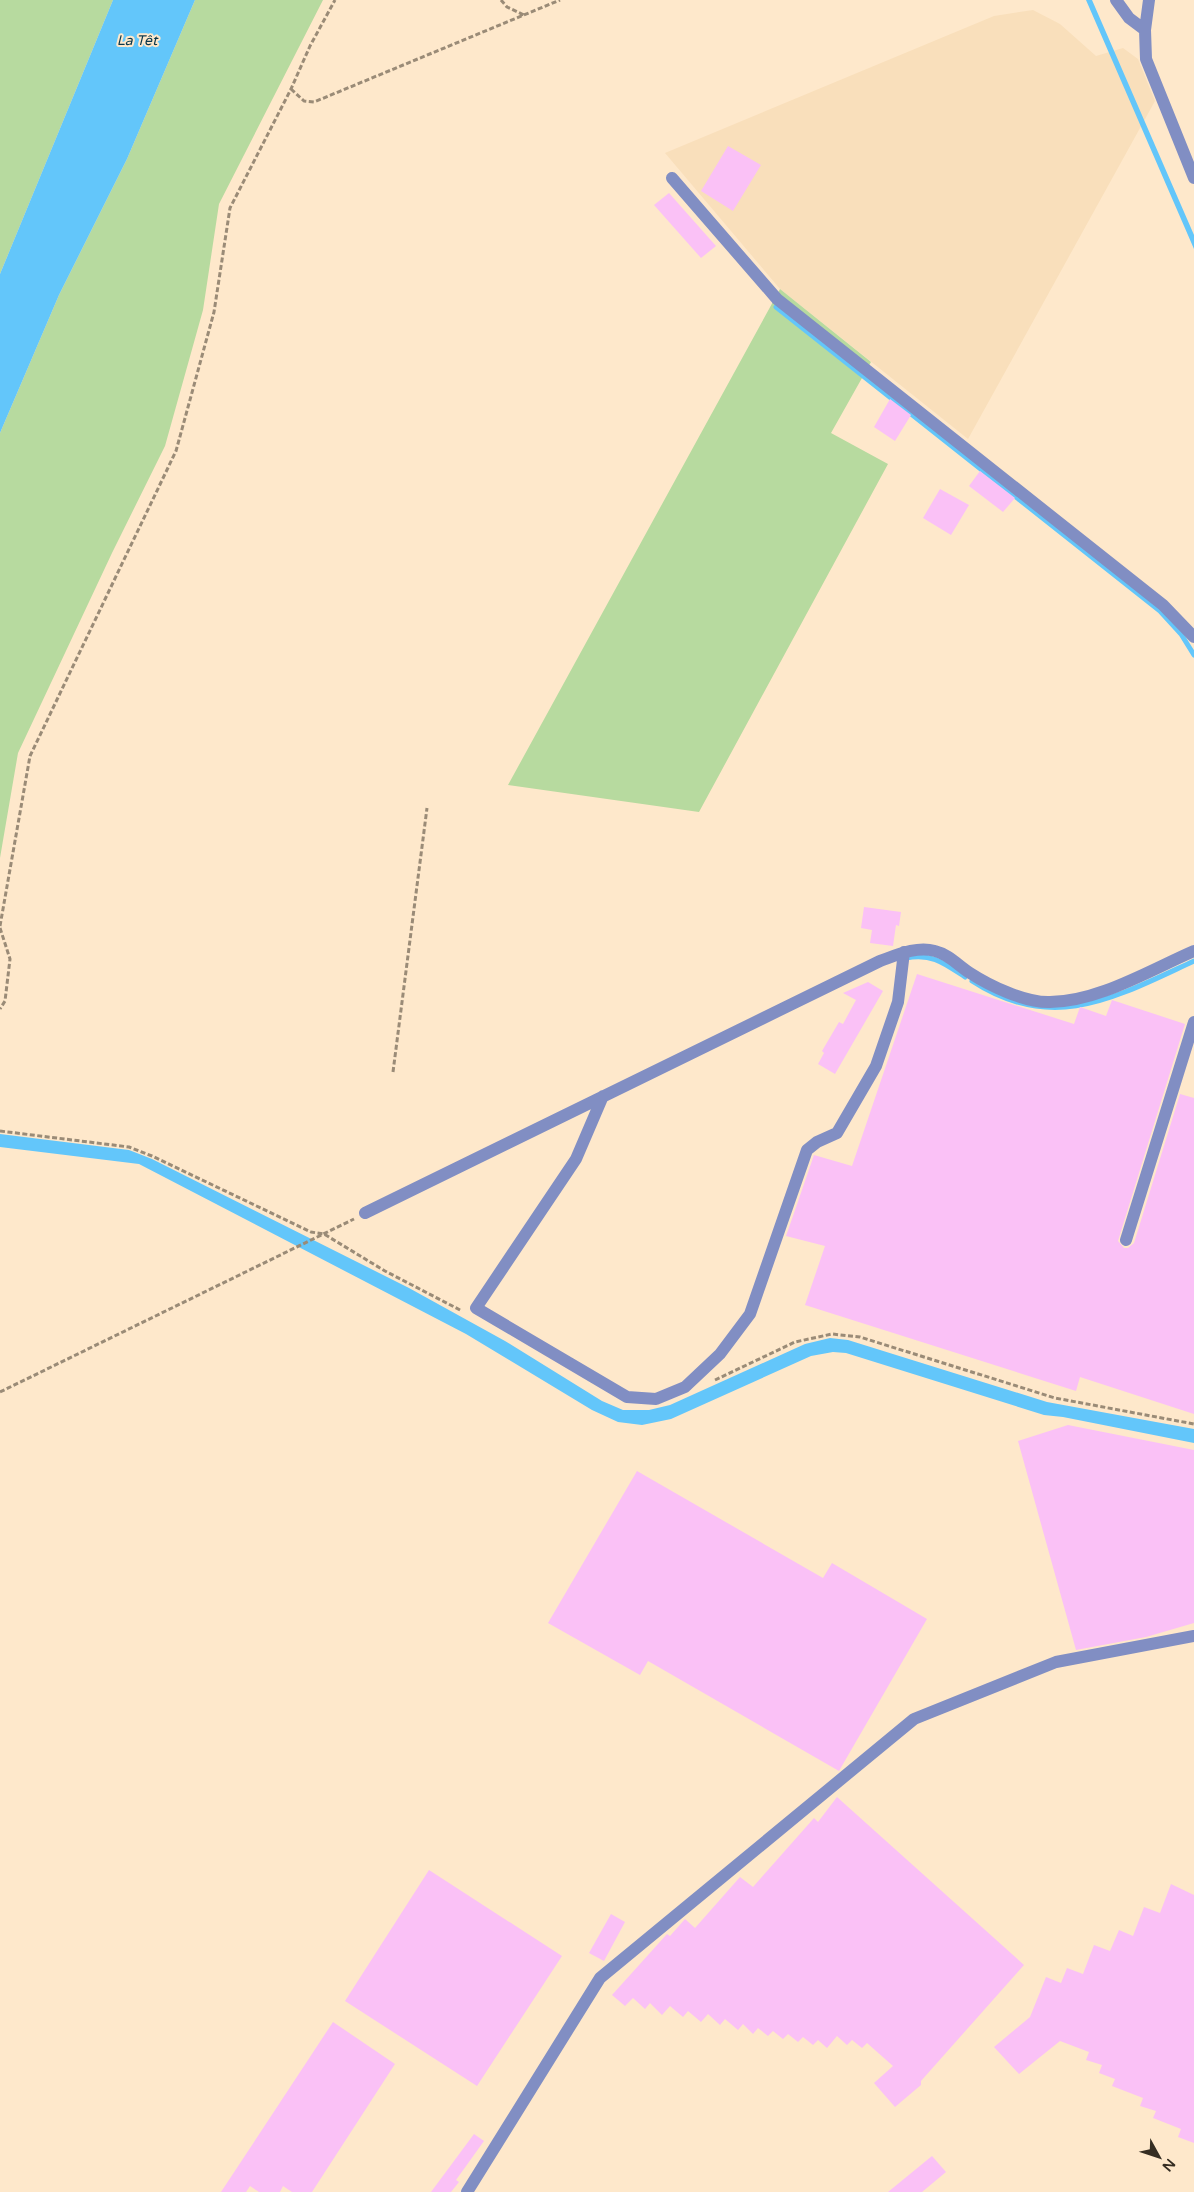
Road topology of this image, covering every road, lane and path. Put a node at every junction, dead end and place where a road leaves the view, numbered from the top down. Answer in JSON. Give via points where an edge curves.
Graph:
{"nodes":[{"id":1,"x":335,"y":0,"type":"edge"},
{"id":2,"x":501,"y":0,"type":"edge"},
{"id":3,"x":560,"y":0,"type":"edge"},
{"id":4,"x":1116,"y":0,"type":"edge"},
{"id":5,"x":1149,"y":0,"type":"edge"},
{"id":6,"x":524,"y":15,"type":"junction"},
{"id":7,"x":1145,"y":30,"type":"junction"},
{"id":8,"x":291,"y":88,"type":"junction"},
{"id":9,"x":672,"y":178,"type":"dead end"},
{"id":10,"x":1194,"y":178,"type":"edge"},
{"id":11,"x":1194,"y":637,"type":"edge"},
{"id":12,"x":427,"y":808,"type":"dead end"},
{"id":13,"x":0,"y":927,"type":"edge"},
{"id":14,"x":1194,"y":951,"type":"edge"},
{"id":15,"x":904,"y":952,"type":"junction"},
{"id":16,"x":0,"y":1009,"type":"edge"},
{"id":17,"x":1194,"y":1022,"type":"edge"},
{"id":18,"x":393,"y":1072,"type":"dead end"},
{"id":19,"x":604,"y":1096,"type":"junction"},
{"id":20,"x":0,"y":1131,"type":"edge"},
{"id":21,"x":365,"y":1213,"type":"joint"},
{"id":22,"x":324,"y":1234,"type":"junction"},
{"id":23,"x":1126,"y":1240,"type":"dead end"},
{"id":24,"x":466,"y":1313,"type":"dead end"},
{"id":25,"x":708,"y":1384,"type":"dead end"},
{"id":26,"x":0,"y":1392,"type":"edge"},
{"id":27,"x":1194,"y":1424,"type":"edge"},
{"id":28,"x":1194,"y":1636,"type":"edge"},
{"id":29,"x":467,"y":2192,"type":"edge"}],
"edges":[{"from":1,"to":8,"type":"path"},
{"from":2,"to":6,"type":"path","via":[[507,7]]},
{"from":3,"to":6,"type":"path"},
{"from":4,"to":7,"type":"street","via":[[1129,18]]},
{"from":5,"to":7,"type":"street"},
{"from":6,"to":8,"type":"path","via":[[314,102],[304,101]]},
{"from":7,"to":10,"type":"street","via":[[1146,59]]},
{"from":8,"to":13,"type":"path","via":[[230,208],[214,312],[176,450],[30,756]]},
{"from":9,"to":11,"type":"street","via":[[777,299],[1163,605]]},
{"from":12,"to":18,"type":"path"},
{"from":13,"to":16,"type":"path","via":[[10,960],[5,1001]]},
{"from":14,"to":15,"type":"street","via":[[1091,996],[1046,1003],[990,985],[934,950]]},
{"from":15,"to":19,"type":"street"},
{"from":15,"to":19,"type":"street","via":[[898,1002],[876,1066],[837,1133],[807,1150],[750,1314],[720,1354],[686,1387],[656,1399],[627,1397],[476,1308],[576,1159]]},
{"from":17,"to":23,"type":"street"},
{"from":19,"to":21,"type":"street"},
{"from":20,"to":22,"type":"path","via":[[129,1147],[311,1232]]},
{"from":21,"to":22,"type":"path"},
{"from":22,"to":24,"type":"path","via":[[385,1271]]},
{"from":22,"to":26,"type":"path"},
{"from":25,"to":27,"type":"path","via":[[795,1342],[832,1334],[860,1337],[1055,1398]]},
{"from":28,"to":29,"type":"street","via":[[1056,1662],[914,1719],[600,1978]]}]}
